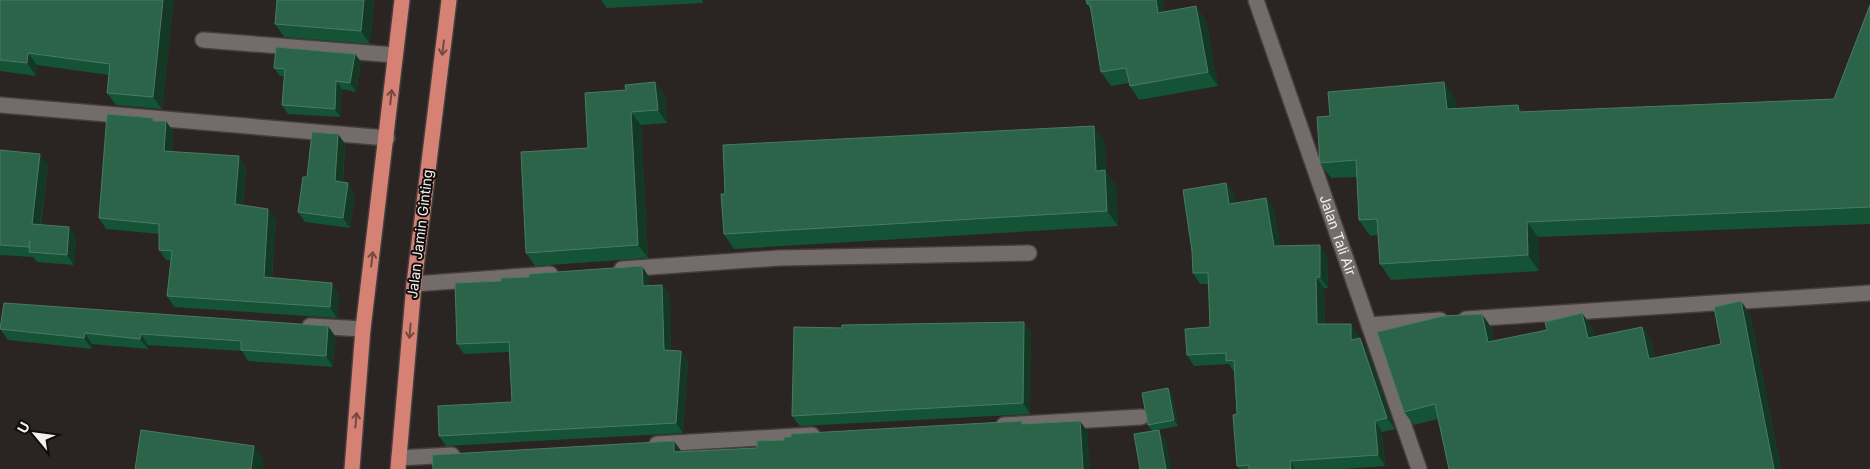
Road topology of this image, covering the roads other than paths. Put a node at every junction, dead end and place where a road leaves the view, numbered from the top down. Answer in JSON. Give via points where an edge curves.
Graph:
{"nodes":[{"id":1,"x":402,"y":0,"type":"edge"},
{"id":2,"x":449,"y":0,"type":"edge"},
{"id":3,"x":1256,"y":0,"type":"edge"},
{"id":4,"x":202,"y":40,"type":"dead end"},
{"id":5,"x":395,"y":54,"type":"junction"},
{"id":6,"x":0,"y":105,"type":"edge"},
{"id":7,"x":387,"y":138,"type":"junction"},
{"id":8,"x":1029,"y":253,"type":"dead end"},
{"id":9,"x":611,"y":270,"type":"edge"},
{"id":10,"x":562,"y":273,"type":"edge"},
{"id":11,"x":414,"y":284,"type":"junction"},
{"id":12,"x":1870,"y":293,"type":"edge"},
{"id":13,"x":295,"y":325,"type":"edge"},
{"id":14,"x":1369,"y":325,"type":"junction"},
{"id":15,"x":363,"y":329,"type":"junction"},
{"id":16,"x":1141,"y":417,"type":"dead end"},
{"id":17,"x":993,"y":426,"type":"edge"},
{"id":18,"x":824,"y":435,"type":"edge"},
{"id":19,"x":646,"y":445,"type":"edge"},
{"id":20,"x":468,"y":454,"type":"edge"},
{"id":21,"x":398,"y":464,"type":"edge"},
{"id":22,"x":352,"y":469,"type":"edge"},
{"id":23,"x":1419,"y":469,"type":"edge"}],
"edges":[{"from":1,"to":5,"type":"highway"},
{"from":2,"to":11,"type":"highway","name":"Jalan Jamin Ginting","one_way":true},
{"from":3,"to":14,"type":"street","name":"Jalan Tali Air"},
{"from":4,"to":5,"type":"street"},
{"from":7,"to":5,"type":"highway","one_way":true},
{"from":6,"to":7,"type":"street"},
{"from":15,"to":7,"type":"highway","one_way":true},
{"from":8,"to":9,"type":"street","via":[[779,258]]},
{"from":10,"to":11,"type":"street"},
{"from":11,"to":21,"type":"highway","name":"Jalan Jamin Ginting","one_way":true},
{"from":12,"to":14,"type":"street"},
{"from":13,"to":15,"type":"street"},
{"from":14,"to":23,"type":"street","name":"Jalan Tali Air"},
{"from":22,"to":15,"type":"highway","one_way":true},
{"from":16,"to":17,"type":"street"},
{"from":18,"to":19,"type":"street"},
{"from":20,"to":21,"type":"street"}]}
